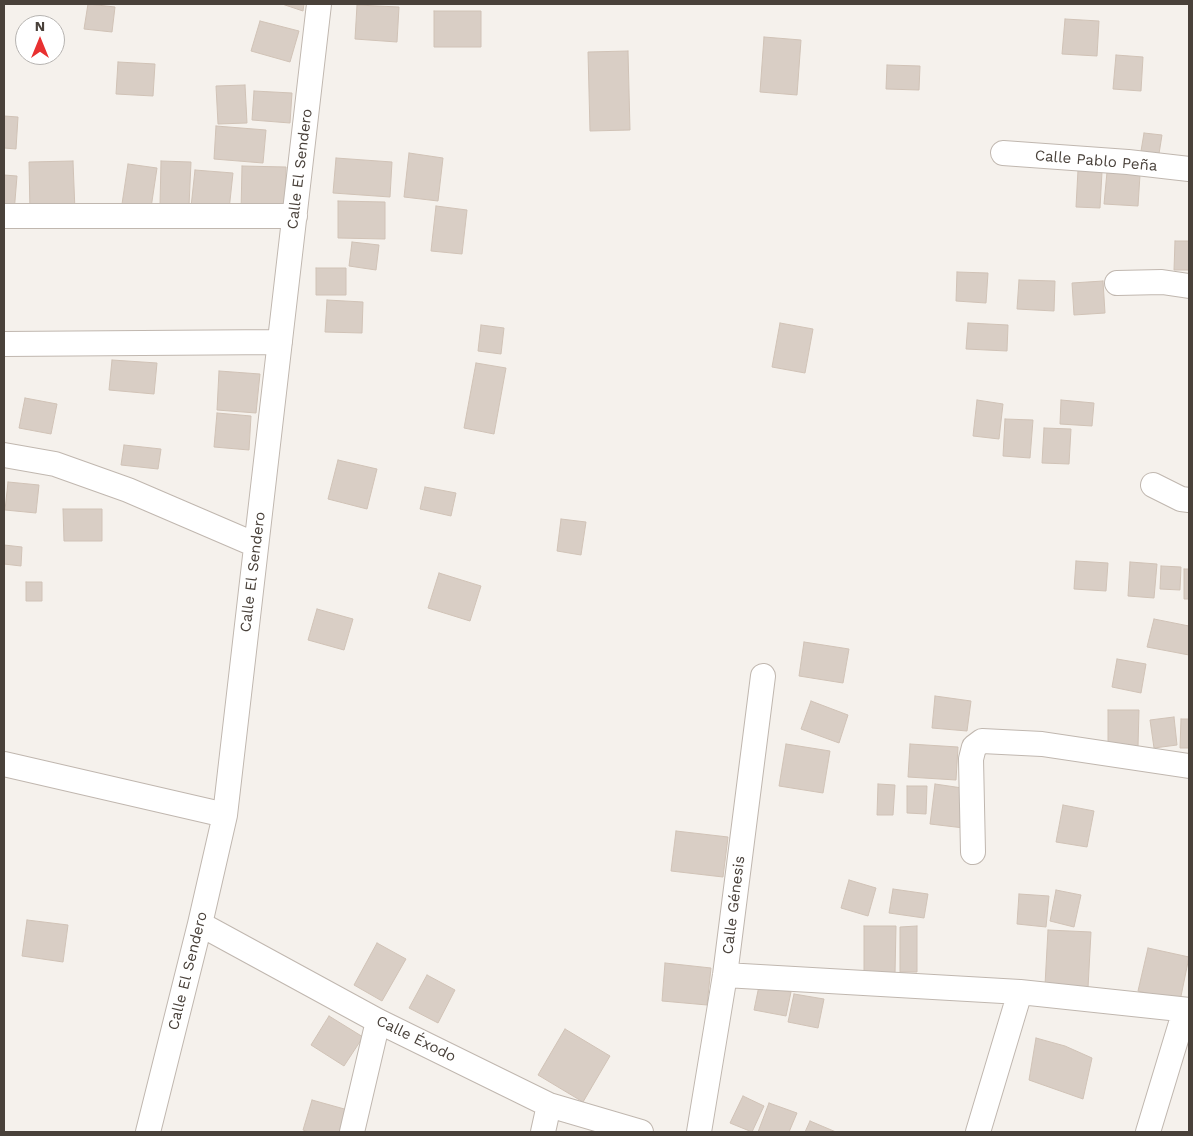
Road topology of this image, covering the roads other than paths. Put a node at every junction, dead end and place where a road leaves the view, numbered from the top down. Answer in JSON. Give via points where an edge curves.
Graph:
{"nodes":[{"id":1,"x":319,"y":4,"type":"edge"},
{"id":2,"x":1003,"y":153,"type":"dead end"},
{"id":3,"x":1189,"y":169,"type":"edge"},
{"id":4,"x":4,"y":216,"type":"edge"},
{"id":5,"x":294,"y":216,"type":"junction"},
{"id":6,"x":1117,"y":283,"type":"dead end"},
{"id":7,"x":1189,"y":286,"type":"edge"},
{"id":8,"x":280,"y":342,"type":"junction"},
{"id":9,"x":4,"y":344,"type":"edge"},
{"id":10,"x":4,"y":455,"type":"edge"},
{"id":11,"x":1153,"y":485,"type":"dead end"},
{"id":12,"x":1189,"y":500,"type":"edge"},
{"id":13,"x":256,"y":545,"type":"junction"},
{"id":14,"x":763,"y":676,"type":"dead end"},
{"id":15,"x":4,"y":764,"type":"edge"},
{"id":16,"x":1189,"y":766,"type":"edge"},
{"id":17,"x":225,"y":815,"type":"junction"},
{"id":18,"x":973,"y":852,"type":"dead end"},
{"id":19,"x":200,"y":924,"type":"junction"},
{"id":20,"x":725,"y":975,"type":"junction"},
{"id":21,"x":1020,"y":992,"type":"junction"},
{"id":22,"x":1187,"y":1010,"type":"edge"},
{"id":23,"x":378,"y":1021,"type":"junction"},
{"id":24,"x":549,"y":1105,"type":"junction"},
{"id":25,"x":148,"y":1132,"type":"edge"},
{"id":26,"x":352,"y":1132,"type":"edge"},
{"id":27,"x":543,"y":1132,"type":"edge"},
{"id":28,"x":641,"y":1132,"type":"edge"},
{"id":29,"x":698,"y":1132,"type":"edge"},
{"id":30,"x":978,"y":1132,"type":"edge"},
{"id":31,"x":1148,"y":1132,"type":"edge"}],
"edges":[{"from":1,"to":5,"type":"street","name":"Calle El Sendero"},
{"from":2,"to":3,"type":"street","name":"Calle Pablo Peña"},
{"from":4,"to":5,"type":"street"},
{"from":5,"to":8,"type":"street","name":"Calle El Sendero"},
{"from":6,"to":7,"type":"street","via":[[1162,282]]},
{"from":8,"to":9,"type":"street"},
{"from":8,"to":13,"type":"street","name":"Calle El Sendero"},
{"from":10,"to":13,"type":"street","via":[[55,464],[128,490]]},
{"from":11,"to":12,"type":"street"},
{"from":13,"to":17,"type":"street","name":"Calle El Sendero"},
{"from":14,"to":20,"type":"street","name":"Calle Génesis"},
{"from":15,"to":17,"type":"street"},
{"from":16,"to":18,"type":"street","via":[[1042,744],[982,741],[974,748],[971,759]]},
{"from":17,"to":19,"type":"street","name":"Calle El Sendero"},
{"from":19,"to":23,"type":"street","name":"Calle Éxodo"},
{"from":19,"to":25,"type":"street","name":"Calle El Sendero"},
{"from":20,"to":21,"type":"street"},
{"from":20,"to":29,"type":"street","name":"Calle Génesis"},
{"from":21,"to":22,"type":"street"},
{"from":21,"to":30,"type":"street"},
{"from":22,"to":31,"type":"street"},
{"from":23,"to":24,"type":"street","name":"Calle Éxodo"},
{"from":23,"to":26,"type":"street"},
{"from":24,"to":27,"type":"street"},
{"from":24,"to":28,"type":"street","name":"Calle Éxodo"}]}
